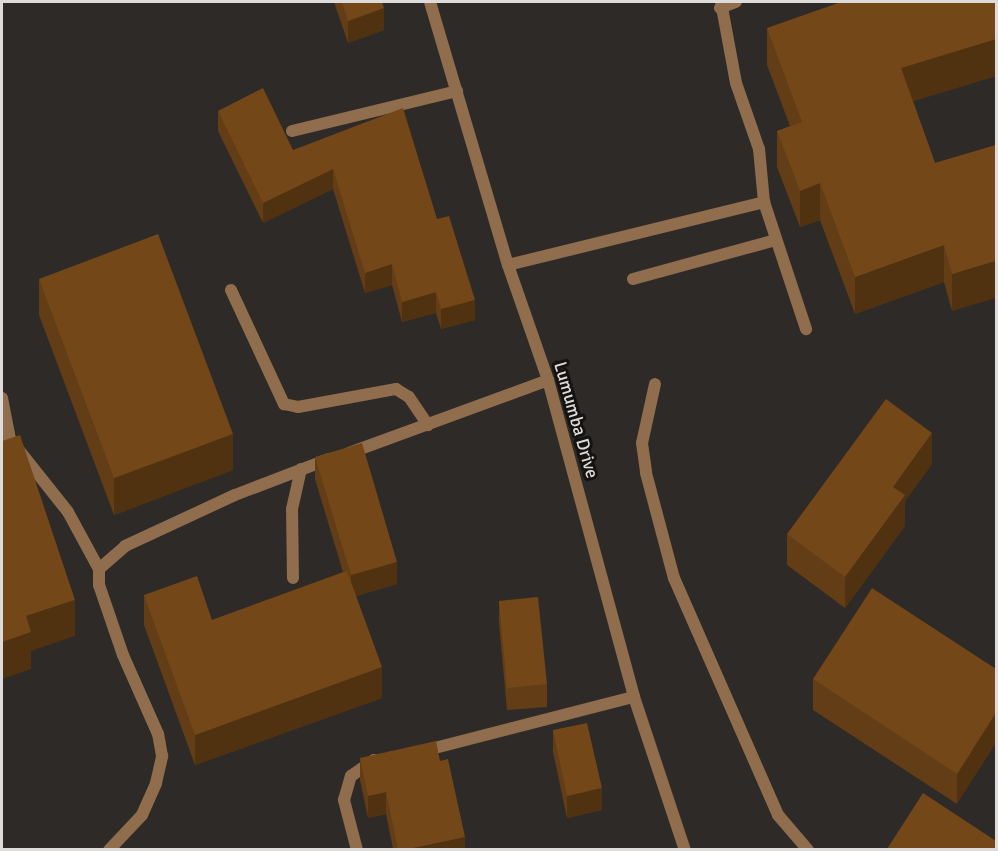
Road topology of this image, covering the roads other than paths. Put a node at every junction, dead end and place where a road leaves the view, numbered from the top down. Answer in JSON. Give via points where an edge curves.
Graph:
{"nodes":[{"id":1,"x":430,"y":2,"type":"edge"},
{"id":2,"x":736,"y":2,"type":"edge"},
{"id":3,"x":721,"y":5,"type":"edge"},
{"id":4,"x":457,"y":91,"type":"junction"},
{"id":5,"x":292,"y":131,"type":"dead end"},
{"id":6,"x":764,"y":202,"type":"junction"},
{"id":7,"x":777,"y":240,"type":"junction"},
{"id":8,"x":507,"y":265,"type":"junction"},
{"id":9,"x":633,"y":279,"type":"dead end"},
{"id":10,"x":231,"y":290,"type":"dead end"},
{"id":11,"x":806,"y":328,"type":"dead end"},
{"id":12,"x":548,"y":380,"type":"junction"},
{"id":13,"x":655,"y":384,"type":"dead end"},
{"id":14,"x":2,"y":398,"type":"edge"},
{"id":15,"x":428,"y":425,"type":"junction"},
{"id":16,"x":6,"y":438,"type":"edge"},
{"id":17,"x":301,"y":469,"type":"junction"},
{"id":18,"x":99,"y":569,"type":"junction"},
{"id":19,"x":293,"y":578,"type":"dead end"},
{"id":20,"x":634,"y":697,"type":"junction"},
{"id":21,"x":412,"y":753,"type":"edge"},
{"id":22,"x":391,"y":756,"type":"edge"},
{"id":23,"x":109,"y":849,"type":"edge"},
{"id":24,"x":357,"y":849,"type":"edge"},
{"id":25,"x":685,"y":849,"type":"edge"},
{"id":26,"x":808,"y":849,"type":"edge"}],
"edges":[{"from":1,"to":4,"type":"street","name":"Lumumba Drive"},
{"from":2,"to":3,"type":"street"},
{"from":3,"to":6,"type":"street","via":[[736,83],[759,149]]},
{"from":4,"to":5,"type":"street"},
{"from":4,"to":8,"type":"street","name":"Lumumba Drive"},
{"from":6,"to":7,"type":"street"},
{"from":6,"to":8,"type":"street"},
{"from":7,"to":9,"type":"street"},
{"from":7,"to":11,"type":"street"},
{"from":8,"to":12,"type":"street","name":"Lumumba Drive"},
{"from":10,"to":15,"type":"street","via":[[285,404],[298,407],[396,389],[409,397]]},
{"from":12,"to":15,"type":"street"},
{"from":12,"to":20,"type":"street","name":"Lumumba Drive"},
{"from":13,"to":26,"type":"street","via":[[642,443],[645,473],[674,578],[778,815]]},
{"from":14,"to":16,"type":"street"},
{"from":15,"to":17,"type":"street"},
{"from":16,"to":18,"type":"street","via":[[68,512]]},
{"from":17,"to":18,"type":"street","via":[[125,546]]},
{"from":17,"to":19,"type":"street","via":[[291,509]]},
{"from":18,"to":23,"type":"street","via":[[99,585],[123,655],[159,734],[162,756],[142,815]]},
{"from":20,"to":21,"type":"street"},
{"from":20,"to":25,"type":"street","name":"Lumumba Drive"},
{"from":22,"to":24,"type":"street","via":[[362,765],[351,776],[344,800]]}]}
